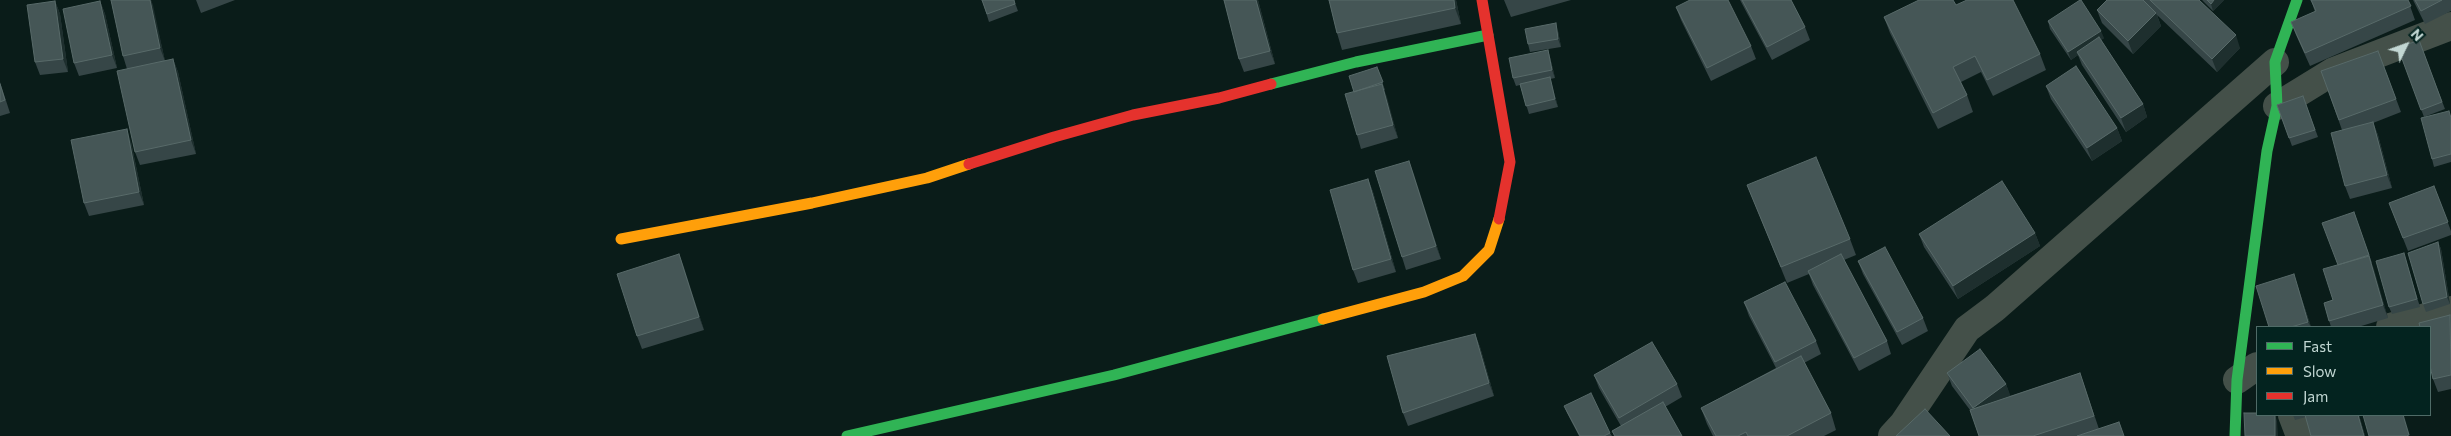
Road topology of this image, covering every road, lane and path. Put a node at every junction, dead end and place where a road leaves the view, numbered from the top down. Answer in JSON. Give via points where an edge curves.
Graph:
{"nodes":[{"id":1,"x":1482,"y":0,"type":"edge"},
{"id":2,"x":2297,"y":0,"type":"edge"},
{"id":3,"x":2451,"y":26,"type":"edge"},
{"id":4,"x":1488,"y":35,"type":"junction"},
{"id":5,"x":2275,"y":62,"type":"junction"},
{"id":6,"x":2277,"y":106,"type":"junction"},
{"id":7,"x":621,"y":239,"type":"dead end"},
{"id":8,"x":2451,"y":310,"type":"edge"},
{"id":9,"x":2394,"y":326,"type":"edge"},
{"id":10,"x":2247,"y":373,"type":"edge"},
{"id":11,"x":2292,"y":416,"type":"edge"},
{"id":12,"x":847,"y":436,"type":"edge"},
{"id":13,"x":1892,"y":436,"type":"edge"},
{"id":14,"x":2235,"y":436,"type":"edge"},
{"id":15,"x":2300,"y":436,"type":"edge"}],
"edges":[{"from":1,"to":4,"type":"street"},
{"from":2,"to":5,"type":"street"},
{"from":3,"to":6,"type":"street","via":[[2334,71]]},
{"from":4,"to":7,"type":"street","via":[[1356,62],[1219,98],[1133,115],[927,178]]},
{"from":4,"to":12,"type":"street","via":[[1510,162],[1502,212],[1489,250],[1463,276],[1424,292],[1114,375]]},
{"from":5,"to":6,"type":"street"},
{"from":5,"to":13,"type":"street","via":[[1995,308],[1967,328]]},
{"from":6,"to":10,"type":"street","via":[[2267,152]]},
{"from":8,"to":9,"type":"street"},
{"from":10,"to":14,"type":"street"},
{"from":11,"to":15,"type":"street"}]}
